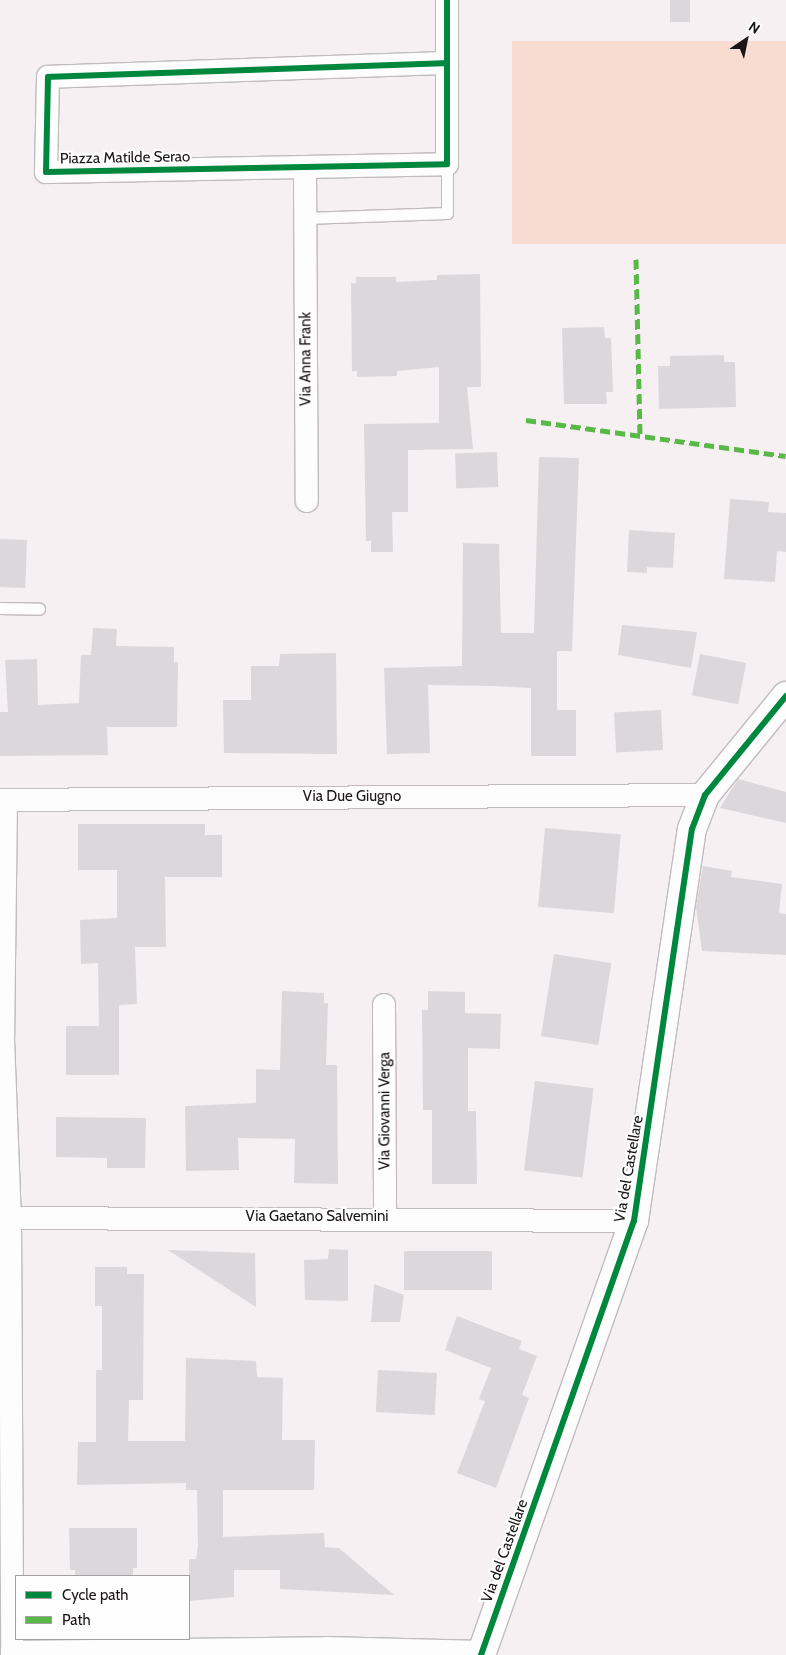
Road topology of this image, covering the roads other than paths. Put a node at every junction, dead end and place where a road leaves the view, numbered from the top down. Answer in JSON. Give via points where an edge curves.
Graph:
{"nodes":[{"id":1,"x":448,"y":0,"type":"edge"},
{"id":2,"x":447,"y":62,"type":"junction"},
{"id":3,"x":447,"y":164,"type":"junction"},
{"id":4,"x":305,"y":167,"type":"junction"},
{"id":5,"x":305,"y":218,"type":"junction"},
{"id":6,"x":307,"y":501,"type":"dead end"},
{"id":7,"x":0,"y":608,"type":"edge"},
{"id":8,"x":40,"y":609,"type":"dead end"},
{"id":9,"x":786,"y":696,"type":"edge"},
{"id":10,"x":705,"y":795,"type":"junction"},
{"id":11,"x":3,"y":800,"type":"edge"},
{"id":12,"x":384,"y":1005,"type":"dead end"},
{"id":13,"x":2,"y":1039,"type":"edge"},
{"id":14,"x":385,"y":1217,"type":"junction"},
{"id":15,"x":5,"y":1218,"type":"edge"},
{"id":16,"x":634,"y":1221,"type":"junction"},
{"id":17,"x":12,"y":1654,"type":"edge"},
{"id":18,"x":481,"y":1654,"type":"edge"}],
"edges":[{"from":1,"to":2,"type":"street"},
{"from":2,"to":3,"type":"street"},
{"from":2,"to":4,"type":"street","name":"Piazza Matilde Serao","via":[[48,77],[46,172]]},
{"from":3,"to":4,"type":"street","name":"Piazza Matilde Serao"},
{"from":3,"to":5,"type":"lane","via":[[446,213]]},
{"from":4,"to":5,"type":"street"},
{"from":5,"to":6,"type":"street","name":"Via Anna Frank"},
{"from":7,"to":8,"type":"lane"},
{"from":9,"to":10,"type":"street","name":"Via del Castellare"},
{"from":10,"to":11,"type":"street","name":"Via Due Giugno"},
{"from":10,"to":16,"type":"street","name":"Via del Castellare","via":[[692,829]]},
{"from":11,"to":13,"type":"street"},
{"from":12,"to":14,"type":"street","name":"Via Giovanni Verga"},
{"from":13,"to":15,"type":"street"},
{"from":14,"to":15,"type":"street","name":"Via Gaetano Salvemini"},
{"from":14,"to":16,"type":"street","name":"Via Gaetano Salvemini"},
{"from":15,"to":17,"type":"street"},
{"from":16,"to":18,"type":"street","name":"Via del Castellare"},
{"from":17,"to":18,"type":"street","via":[[326,1648]]}]}
